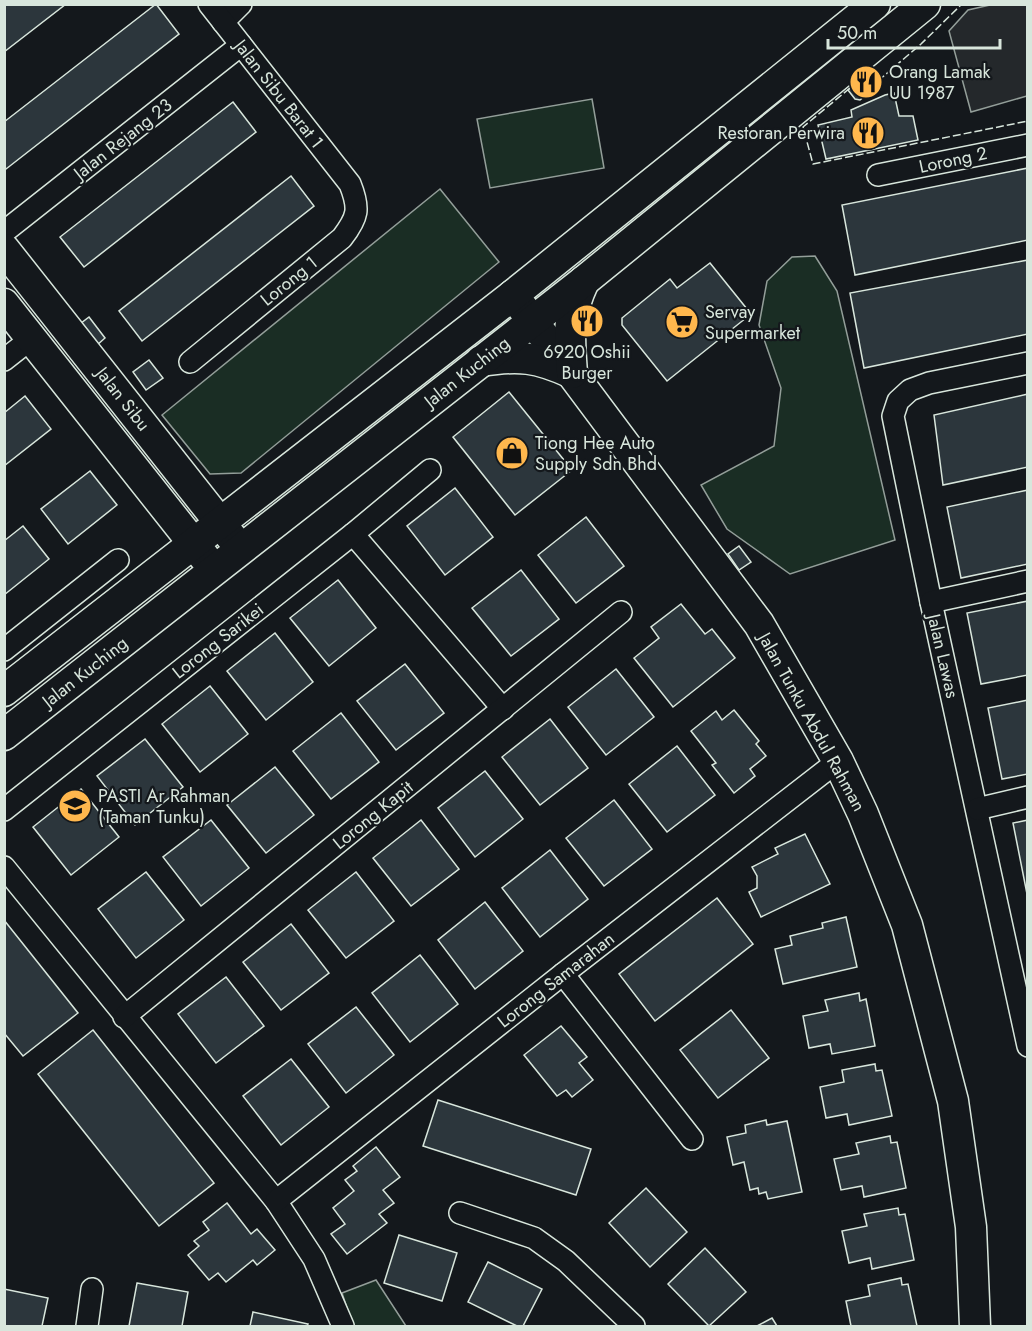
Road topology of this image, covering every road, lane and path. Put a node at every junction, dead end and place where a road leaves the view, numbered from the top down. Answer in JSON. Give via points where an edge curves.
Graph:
{"nodes":[{"id":1,"x":209,"y":4,"type":"edge"},
{"id":2,"x":241,"y":4,"type":"edge"},
{"id":3,"x":874,"y":4,"type":"edge"},
{"id":4,"x":925,"y":4,"type":"edge"},
{"id":5,"x":223,"y":22,"type":"junction"},
{"id":6,"x":241,"y":45,"type":"junction"},
{"id":7,"x":1028,"y":144,"type":"edge"},
{"id":8,"x":878,"y":176,"type":"dead end"},
{"id":9,"x":350,"y":184,"type":"joint"},
{"id":10,"x":4,"y":232,"type":"edge"},
{"id":11,"x":4,"y":249,"type":"edge"},
{"id":12,"x":584,"y":281,"type":"junction"},
{"id":13,"x":513,"y":295,"type":"junction"},
{"id":14,"x":4,"y":304,"type":"edge"},
{"id":15,"x":533,"y":321,"type":"junction"},
{"id":16,"x":32,"y":338,"type":"junction"},
{"id":17,"x":4,"y":360,"type":"edge"},
{"id":18,"x":481,"y":361,"type":"junction"},
{"id":19,"x":190,"y":362,"type":"dead end"},
{"id":20,"x":1028,"y":363,"type":"edge"},
{"id":21,"x":572,"y":373,"type":"junction"},
{"id":22,"x":430,"y":470,"type":"dead end"},
{"id":23,"x":220,"y":522,"type":"junction"},
{"id":24,"x":353,"y":534,"type":"junction"},
{"id":25,"x":193,"y":543,"type":"junction"},
{"id":26,"x":242,"y":549,"type":"junction"},
{"id":27,"x":118,"y":560,"type":"dead end"},
{"id":28,"x":214,"y":570,"type":"junction"},
{"id":29,"x":1028,"y":581,"type":"edge"},
{"id":30,"x":931,"y":602,"type":"junction"},
{"id":31,"x":621,"y":612,"type":"dead end"},
{"id":32,"x":4,"y":650,"type":"edge"},
{"id":33,"x":4,"y":691,"type":"edge"},
{"id":34,"x":503,"y":709,"type":"junction"},
{"id":35,"x":4,"y":735,"type":"edge"},
{"id":36,"x":838,"y":761,"type":"junction"},
{"id":37,"x":1028,"y":797,"type":"edge"},
{"id":38,"x":977,"y":808,"type":"junction"},
{"id":39,"x":4,"y":810,"type":"edge"},
{"id":40,"x":4,"y":867,"type":"edge"},
{"id":41,"x":563,"y":974,"type":"junction"},
{"id":42,"x":1024,"y":1014,"type":"edge"},
{"id":43,"x":124,"y":1017,"type":"junction"},
{"id":44,"x":1028,"y":1046,"type":"edge"},
{"id":45,"x":692,"y":1139,"type":"dead end"},
{"id":46,"x":276,"y":1201,"type":"junction"},
{"id":47,"x":460,"y":1213,"type":"dead end"},
{"id":48,"x":92,"y":1289,"type":"dead end"},
{"id":49,"x":87,"y":1326,"type":"edge"},
{"id":50,"x":343,"y":1326,"type":"edge"},
{"id":51,"x":634,"y":1326,"type":"edge"},
{"id":52,"x":975,"y":1326,"type":"edge"}],
"edges":[{"from":1,"to":5,"type":"street","name":"Jalan Sibu Barat 1"},
{"from":2,"to":5,"type":"street"},
{"from":3,"to":13,"type":"street","name":"Jalan Kuching"},
{"from":4,"to":12,"type":"street","name":"Jalan Kuching"},
{"from":5,"to":6,"type":"street","name":"Jalan Sibu Barat 1"},
{"from":6,"to":9,"type":"street","name":"Jalan Sibu Barat 1"},
{"from":6,"to":10,"type":"street","name":"Jalan Rejang 23"},
{"from":7,"to":8,"type":"street","name":"Lorong 2"},
{"from":9,"to":19,"type":"street","name":"Lorong 1","via":[[357,210],[354,223],[342,238]]},
{"from":11,"to":23,"type":"street","name":"Jalan Sibu"},
{"from":12,"to":15,"type":"street","name":"Jalan Kuching"},
{"from":12,"to":21,"type":"street","via":[[569,326]]},
{"from":13,"to":15,"type":"street","name":"Jalan Tunku Abdul Rahman"},
{"from":13,"to":23,"type":"street","name":"Jalan Kuching"},
{"from":14,"to":16,"type":"street","name":"Jalan Sibu"},
{"from":15,"to":18,"type":"street","name":"Jalan Kuching"},
{"from":15,"to":21,"type":"street","name":"Jalan Tunku Abdul Rahman"},
{"from":16,"to":17,"type":"street"},
{"from":16,"to":25,"type":"street","name":"Jalan Sibu"},
{"from":18,"to":21,"type":"street","via":[[524,358],[548,362]]},
{"from":18,"to":26,"type":"street","name":"Jalan Kuching"},
{"from":20,"to":30,"type":"street","name":"Jalan Lawas","via":[[929,383],[910,390],[898,401],[893,416]]},
{"from":21,"to":36,"type":"street","name":"Jalan Tunku Abdul Rahman","via":[[759,624]]},
{"from":22,"to":24,"type":"street","name":"Lorong Sarikei"},
{"from":23,"to":25,"type":"street","name":"Jalan Kuching"},
{"from":23,"to":26,"type":"street","name":"Jalan Sibu"},
{"from":24,"to":34,"type":"street"},
{"from":24,"to":39,"type":"street","name":"Lorong Sarikei"},
{"from":25,"to":28,"type":"street","name":"Jalan Sibu"},
{"from":25,"to":33,"type":"street","name":"Jalan Kuching"},
{"from":26,"to":28,"type":"street","name":"Jalan Kuching"},
{"from":27,"to":32,"type":"street"},
{"from":28,"to":35,"type":"street","name":"Jalan Kuching"},
{"from":29,"to":30,"type":"street"},
{"from":30,"to":38,"type":"street","name":"Jalan Lawas"},
{"from":31,"to":34,"type":"street","name":"Lorong Kapit"},
{"from":34,"to":43,"type":"street","name":"Lorong Kapit"},
{"from":36,"to":41,"type":"street","name":"Lorong Samarahan"},
{"from":36,"to":52,"type":"street","name":"Jalan Tunku Abdul Rahman","via":[[907,926],[953,1101],[971,1227]]},
{"from":37,"to":38,"type":"street"},
{"from":38,"to":42,"type":"street","name":"Jalan Lawas"},
{"from":40,"to":43,"type":"street"},
{"from":41,"to":45,"type":"street"},
{"from":41,"to":46,"type":"street","name":"Lorong Samarahan"},
{"from":42,"to":44,"type":"street","name":"Jalan Lawas"},
{"from":43,"to":46,"type":"street"},
{"from":46,"to":50,"type":"street","via":[[314,1259]]},
{"from":47,"to":51,"type":"street","via":[[534,1238],[566,1261]]},
{"from":48,"to":49,"type":"street"}]}
